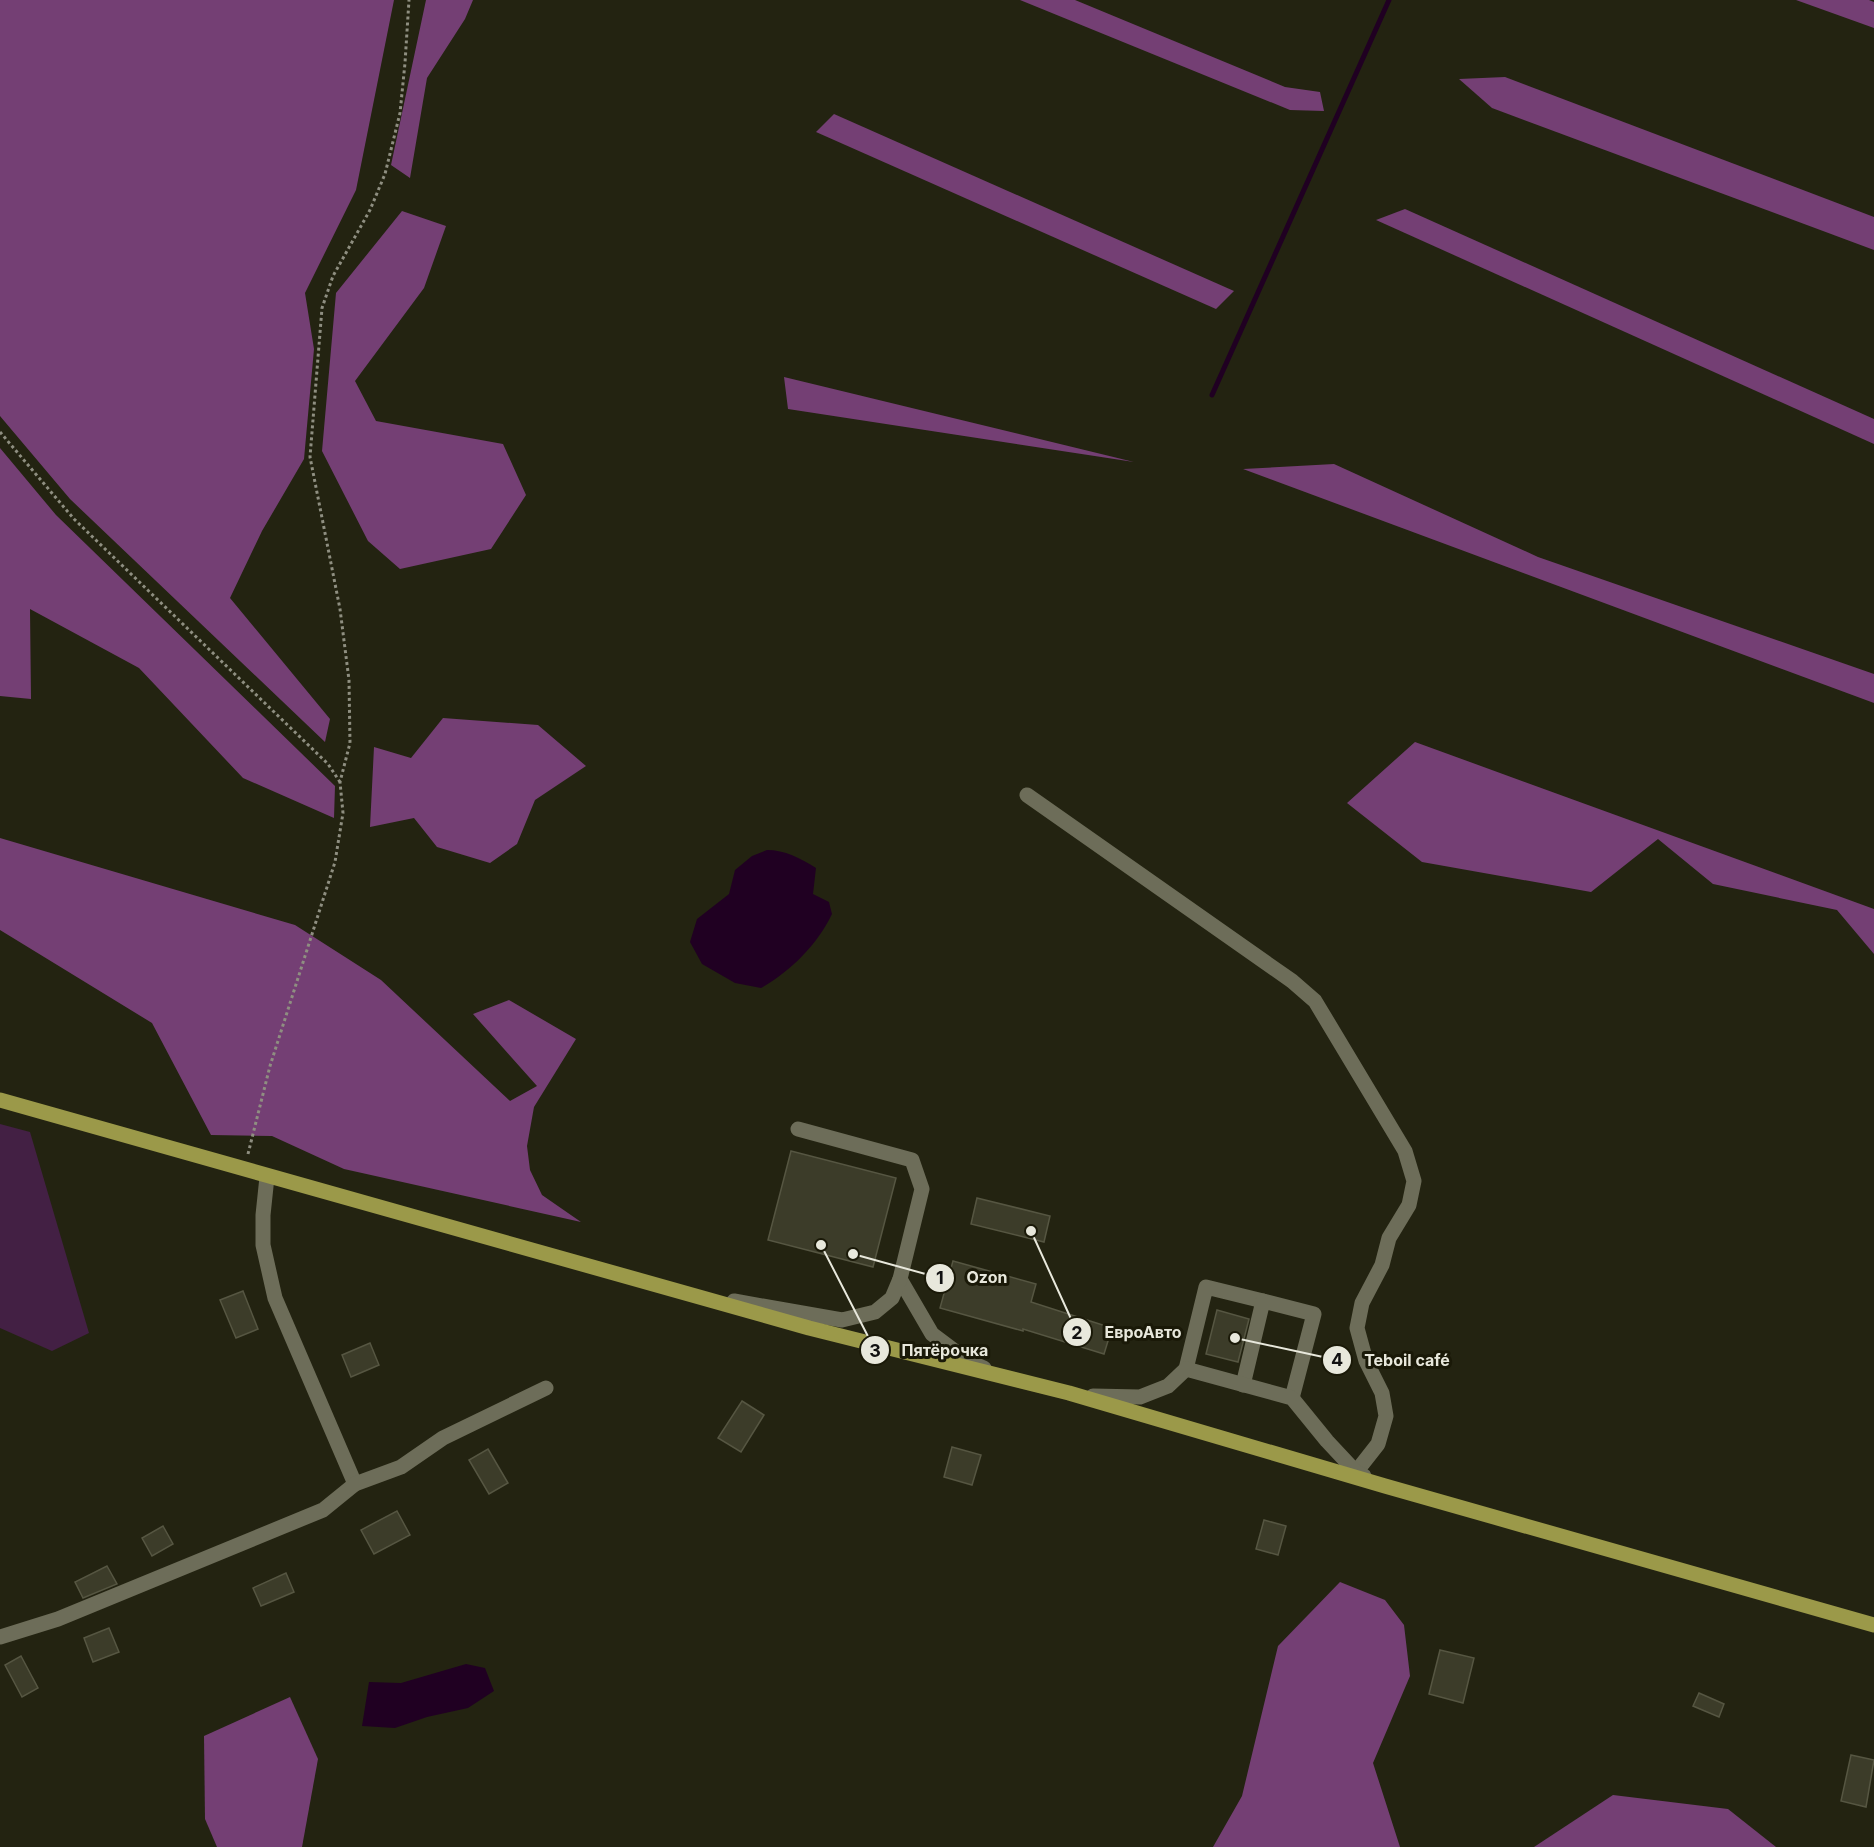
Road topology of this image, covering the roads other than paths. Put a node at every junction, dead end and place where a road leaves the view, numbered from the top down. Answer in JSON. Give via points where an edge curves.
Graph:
{"nodes":[{"id":1,"x":1027,"y":795,"type":"dead end"},
{"id":2,"x":0,"y":1100,"type":"edge"},
{"id":3,"x":798,"y":1129,"type":"dead end"},
{"id":4,"x":267,"y":1177,"type":"junction"},
{"id":5,"x":900,"y":1279,"type":"junction"},
{"id":6,"x":678,"y":1292,"type":"junction"},
{"id":7,"x":1263,"y":1302,"type":"junction"},
{"id":8,"x":1186,"y":1369,"type":"junction"},
{"id":9,"x":1012,"y":1378,"type":"junction"},
{"id":10,"x":1243,"y":1385,"type":"junction"},
{"id":11,"x":546,"y":1388,"type":"dead end"},
{"id":12,"x":1069,"y":1393,"type":"junction"},
{"id":13,"x":1293,"y":1398,"type":"junction"},
{"id":14,"x":1356,"y":1472,"type":"junction"},
{"id":15,"x":355,"y":1484,"type":"junction"},
{"id":16,"x":1385,"y":1486,"type":"junction"},
{"id":17,"x":1874,"y":1625,"type":"edge"},
{"id":18,"x":0,"y":1637,"type":"edge"}],
"edges":[{"from":1,"to":14,"type":"lane","via":[[1292,981],[1314,1001],[1405,1151],[1414,1181],[1409,1205],[1389,1238],[1382,1264],[1362,1304],[1357,1328],[1366,1361],[1382,1393],[1386,1416],[1378,1444]]},
{"from":2,"to":4,"type":"main road"},
{"from":3,"to":5,"type":"lane","via":[[912,1160],[922,1189]]},
{"from":4,"to":6,"type":"main road"},
{"from":4,"to":15,"type":"lane","via":[[262,1245],[275,1298]]},
{"from":5,"to":6,"type":"lane","via":[[892,1298],[875,1312],[843,1320]]},
{"from":5,"to":9,"type":"lane","via":[[932,1334],[968,1362]]},
{"from":6,"to":9,"type":"main road"},
{"from":7,"to":8,"type":"lane","via":[[1206,1287]]},
{"from":7,"to":10,"type":"lane"},
{"from":7,"to":13,"type":"lane","via":[[1314,1314]]},
{"from":8,"to":10,"type":"lane"},
{"from":8,"to":12,"type":"lane","via":[[1168,1386],[1140,1397]]},
{"from":9,"to":12,"type":"main road"},
{"from":10,"to":13,"type":"lane"},
{"from":11,"to":15,"type":"lane","via":[[443,1438],[401,1467]]},
{"from":12,"to":16,"type":"main road"},
{"from":13,"to":14,"type":"lane"},
{"from":14,"to":16,"type":"lane"},
{"from":15,"to":18,"type":"lane","via":[[323,1510],[58,1619]]},
{"from":16,"to":17,"type":"main road"}]}
